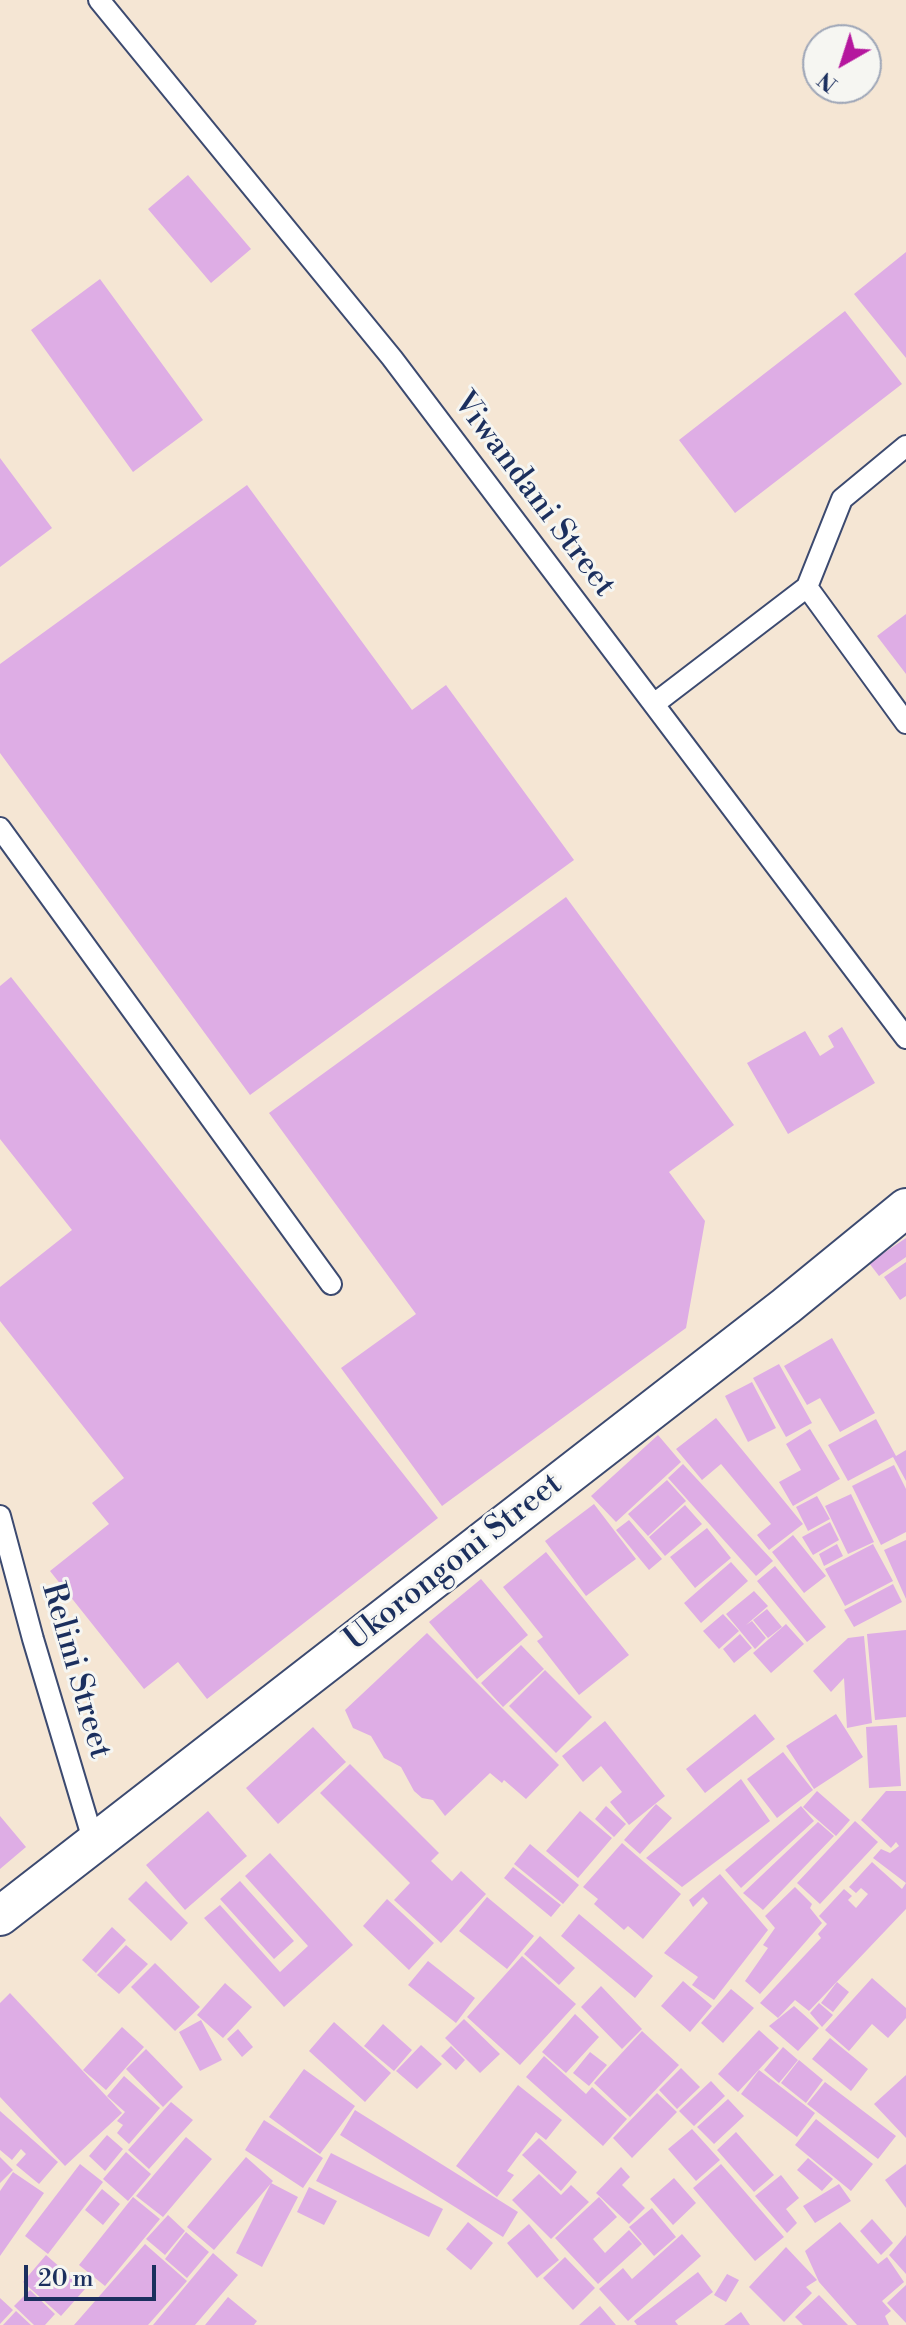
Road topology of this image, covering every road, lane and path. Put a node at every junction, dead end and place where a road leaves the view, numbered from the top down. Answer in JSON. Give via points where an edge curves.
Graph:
{"nodes":[{"id":1,"x":99,"y":0,"type":"edge"},
{"id":2,"x":906,"y":446,"type":"edge"},
{"id":3,"x":807,"y":587,"type":"junction"},
{"id":4,"x":654,"y":704,"type":"junction"},
{"id":5,"x":906,"y":723,"type":"edge"},
{"id":6,"x":0,"y":828,"type":"edge"},
{"id":7,"x":906,"y":1038,"type":"edge"},
{"id":8,"x":906,"y":1208,"type":"edge"},
{"id":9,"x":331,"y":1284,"type":"dead end"},
{"id":10,"x":0,"y":1516,"type":"edge"},
{"id":11,"x":94,"y":1843,"type":"junction"},
{"id":12,"x":0,"y":1916,"type":"edge"}],
"edges":[{"from":1,"to":4,"type":"lane","name":"Viwandani Street","via":[[392,358]]},
{"from":2,"to":3,"type":"lane","via":[[842,499]]},
{"from":3,"to":4,"type":"lane"},
{"from":3,"to":5,"type":"lane"},
{"from":4,"to":7,"type":"lane","name":"Viwandani Street"},
{"from":6,"to":9,"type":"lane"},
{"from":8,"to":11,"type":"street","name":"Ukorongoni Street"},
{"from":10,"to":11,"type":"lane","name":"Relini Street"},
{"from":11,"to":12,"type":"street","name":"Ukorongoni Street"}]}
